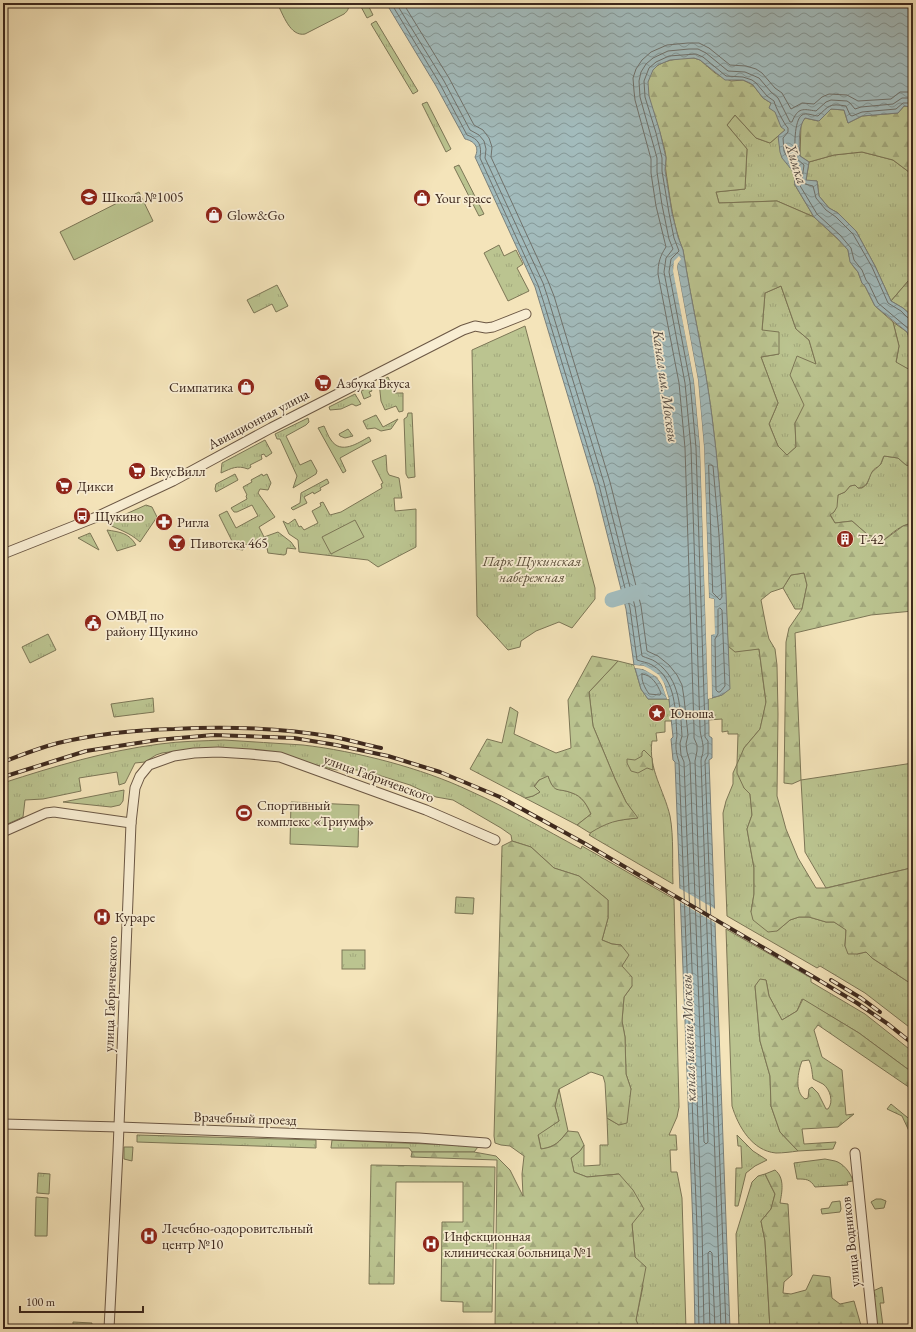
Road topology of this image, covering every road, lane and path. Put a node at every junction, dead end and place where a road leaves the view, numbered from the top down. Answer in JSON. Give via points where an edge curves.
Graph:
{"nodes":[{"id":1,"x":526,"y":314,"type":"dead end"},
{"id":2,"x":3,"y":554,"type":"edge"},
{"id":3,"x":131,"y":823,"type":"junction"},
{"id":4,"x":3,"y":832,"type":"edge"},
{"id":5,"x":495,"y":840,"type":"dead end"},
{"id":6,"x":3,"y":1124,"type":"edge"},
{"id":7,"x":119,"y":1127,"type":"junction"},
{"id":8,"x":486,"y":1143,"type":"dead end"},
{"id":9,"x":855,"y":1153,"type":"dead end"},
{"id":10,"x":109,"y":1329,"type":"edge"},
{"id":11,"x":873,"y":1329,"type":"edge"}],
"edges":[{"from":1,"to":2,"type":"street","name":"Авиационная улица","via":[[492,327],[475,326],[463,330],[159,487],[94,518]]},
{"from":3,"to":4,"type":"street","via":[[54,812]]},
{"from":3,"to":5,"type":"street","name":"улица Габричевского","via":[[135,788],[149,765],[174,756],[218,752],[280,757],[426,810]]},
{"from":3,"to":7,"type":"street","name":"улица Габричевского"},
{"from":6,"to":7,"type":"street","name":"Врачебный проезд"},
{"from":7,"to":8,"type":"street","name":"Врачебный проезд","via":[[419,1138]]},
{"from":7,"to":10,"type":"street","name":"улица Габричевского"},
{"from":9,"to":11,"type":"street","name":"улица Водников"}]}
